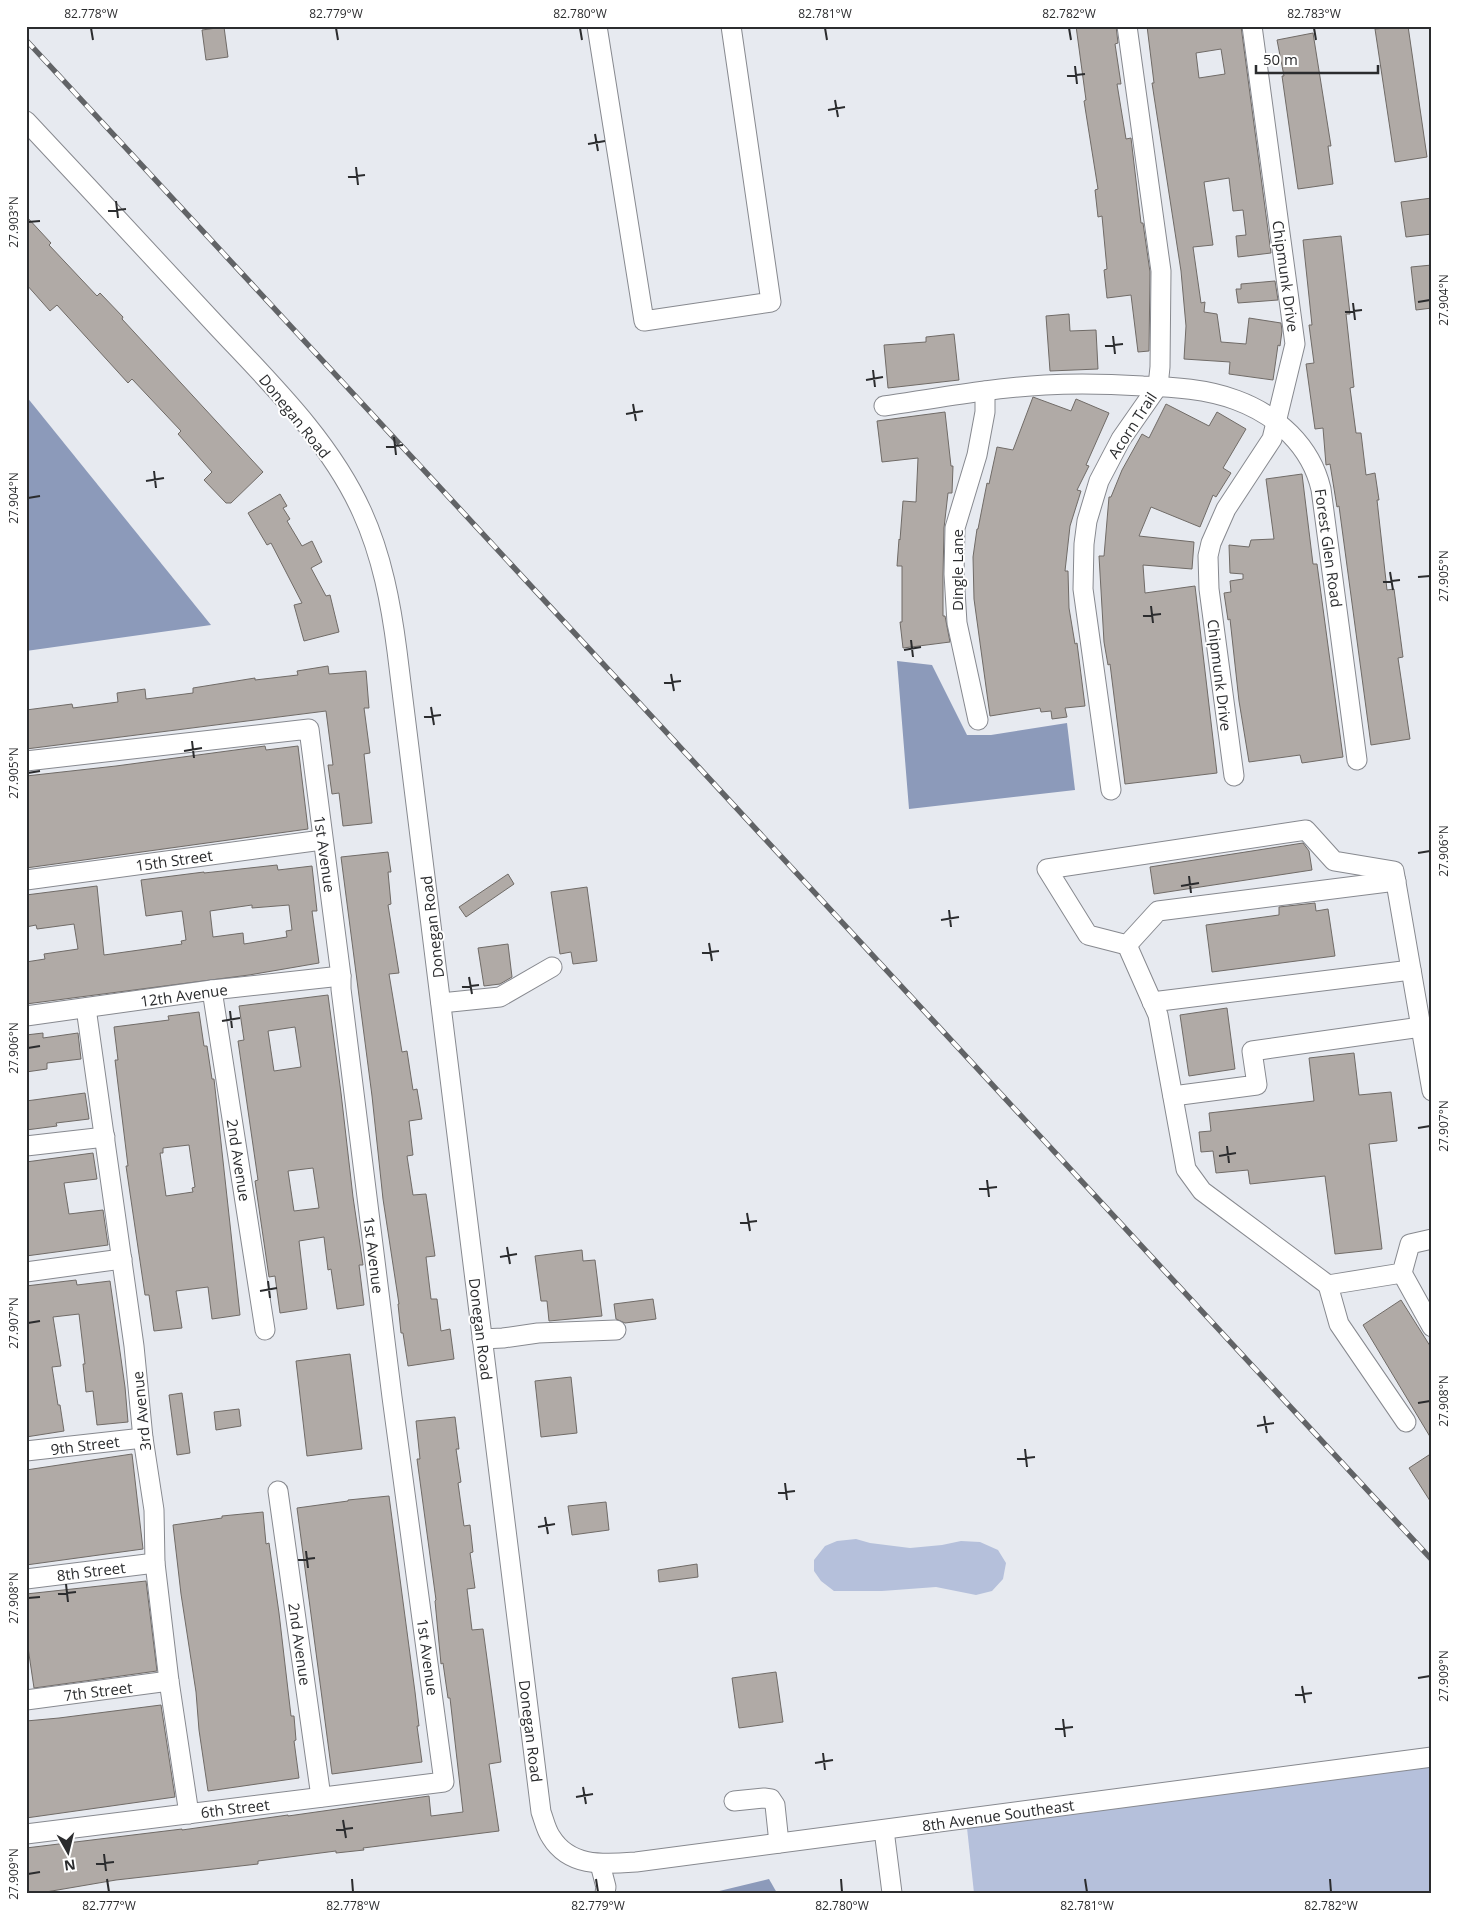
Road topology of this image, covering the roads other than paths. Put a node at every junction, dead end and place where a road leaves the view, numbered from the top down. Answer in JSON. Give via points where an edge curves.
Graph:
{"nodes":[{"id":1,"x":598,"y":26,"type":"edge"},
{"id":2,"x":731,"y":26,"type":"edge"},
{"id":3,"x":1127,"y":26,"type":"edge"},
{"id":4,"x":1252,"y":26,"type":"edge"},
{"id":5,"x":26,"y":120,"type":"edge"},
{"id":6,"x":1158,"y":386,"type":"junction"},
{"id":7,"x":985,"y":391,"type":"junction"},
{"id":8,"x":884,"y":406,"type":"dead end"},
{"id":9,"x":1277,"y":421,"type":"junction"},
{"id":10,"x":978,"y":720,"type":"dead end"},
{"id":11,"x":1357,"y":760,"type":"dead end"},
{"id":12,"x":26,"y":761,"type":"edge"},
{"id":13,"x":1234,"y":776,"type":"dead end"},
{"id":14,"x":1111,"y":790,"type":"dead end"},
{"id":15,"x":322,"y":840,"type":"junction"},
{"id":16,"x":26,"y":880,"type":"edge"},
{"id":17,"x":1396,"y":881,"type":"junction"},
{"id":18,"x":1127,"y":946,"type":"junction"},
{"id":19,"x":552,"y":967,"type":"dead end"},
{"id":20,"x":1411,"y":970,"type":"junction"},
{"id":21,"x":341,"y":976,"type":"junction"},
{"id":22,"x":212,"y":990,"type":"junction"},
{"id":23,"x":1152,"y":1002,"type":"junction"},
{"id":24,"x":441,"y":1003,"type":"junction"},
{"id":25,"x":86,"y":1008,"type":"junction"},
{"id":26,"x":26,"y":1016,"type":"edge"},
{"id":27,"x":1421,"y":1027,"type":"junction"},
{"id":28,"x":1432,"y":1092,"type":"edge"},
{"id":29,"x":1173,"y":1096,"type":"junction"},
{"id":30,"x":105,"y":1137,"type":"junction"},
{"id":31,"x":26,"y":1146,"type":"edge"},
{"id":32,"x":1432,"y":1239,"type":"edge"},
{"id":33,"x":122,"y":1259,"type":"junction"},
{"id":34,"x":26,"y":1272,"type":"edge"},
{"id":35,"x":1402,"y":1273,"type":"junction"},
{"id":36,"x":1328,"y":1285,"type":"junction"},
{"id":37,"x":1432,"y":1327,"type":"edge"},
{"id":38,"x":265,"y":1330,"type":"dead end"},
{"id":39,"x":616,"y":1330,"type":"dead end"},
{"id":40,"x":482,"y":1339,"type":"junction"},
{"id":41,"x":1406,"y":1422,"type":"dead end"},
{"id":42,"x":144,"y":1438,"type":"junction"},
{"id":43,"x":26,"y":1451,"type":"edge"},
{"id":44,"x":278,"y":1491,"type":"dead end"},
{"id":45,"x":155,"y":1562,"type":"junction"},
{"id":46,"x":26,"y":1579,"type":"edge"},
{"id":47,"x":169,"y":1681,"type":"junction"},
{"id":48,"x":26,"y":1700,"type":"edge"},
{"id":49,"x":1432,"y":1757,"type":"edge"},
{"id":50,"x":444,"y":1782,"type":"joint"},
{"id":51,"x":321,"y":1797,"type":"junction"},
{"id":52,"x":734,"y":1801,"type":"dead end"},
{"id":53,"x":189,"y":1814,"type":"junction"},
{"id":54,"x":884,"y":1830,"type":"junction"},
{"id":55,"x":26,"y":1834,"type":"edge"},
{"id":56,"x":779,"y":1843,"type":"junction"},
{"id":57,"x":565,"y":1853,"type":"joint"},
{"id":58,"x":600,"y":1864,"type":"junction"},
{"id":59,"x":604,"y":1893,"type":"edge"},
{"id":60,"x":892,"y":1893,"type":"edge"}],
"edges":[{"from":1,"to":2,"type":"street","via":[[644,321],[770,302]]},
{"from":3,"to":6,"type":"street","name":"Acorn Trail","via":[[1161,271]]},
{"from":4,"to":9,"type":"street","name":"Chipmunk Drive","via":[[1295,344]]},
{"from":5,"to":24,"type":"street","name":"Donegan Road","via":[[310,429],[340,472],[362,512],[378,554],[391,609]]},
{"from":6,"to":7,"type":"street","name":"Forest Glen Road","via":[[1048,384]]},
{"from":6,"to":9,"type":"street","name":"Forest Glen Road","via":[[1218,394]]},
{"from":6,"to":14,"type":"street","name":"Acorn Trail","via":[[1108,461],[1092,503],[1084,544],[1083,589]]},
{"from":7,"to":8,"type":"street","name":"Forest Glen Road"},
{"from":7,"to":10,"type":"street","name":"Dingle Lane","via":[[980,440],[955,528],[954,574],[957,624]]},
{"from":9,"to":11,"type":"street","name":"Forest Glen Road","via":[[1307,453],[1318,476]]},
{"from":9,"to":13,"type":"street","name":"Chipmunk Drive","via":[[1272,440],[1226,509],[1208,556],[1209,589]]},
{"from":12,"to":15,"type":"street","name":"1st Avenue","via":[[309,728]]},
{"from":15,"to":16,"type":"street","name":"15th Street"},
{"from":15,"to":21,"type":"street","name":"1st Avenue"},
{"from":17,"to":18,"type":"street","via":[[1158,911]]},
{"from":17,"to":18,"type":"street","via":[[1394,871],[1334,861],[1306,830],[1047,869],[1088,934]]},
{"from":17,"to":20,"type":"street"},
{"from":18,"to":23,"type":"street"},
{"from":19,"to":24,"type":"street","via":[[500,997]]},
{"from":20,"to":23,"type":"street"},
{"from":20,"to":27,"type":"street"},
{"from":21,"to":22,"type":"street","name":"12th Avenue"},
{"from":21,"to":50,"type":"street","name":"1st Avenue","via":[[392,1397]]},
{"from":22,"to":25,"type":"street","name":"12th Avenue"},
{"from":22,"to":38,"type":"street","name":"2nd Avenue"},
{"from":23,"to":29,"type":"street","via":[[1158,1015]]},
{"from":24,"to":40,"type":"street","name":"Donegan Road"},
{"from":25,"to":26,"type":"street","name":"12th Avenue"},
{"from":25,"to":30,"type":"street","name":"3rd Avenue"},
{"from":27,"to":28,"type":"street"},
{"from":27,"to":29,"type":"street","via":[[1252,1051],[1257,1085]]},
{"from":29,"to":36,"type":"street","via":[[1186,1169],[1202,1192]]},
{"from":30,"to":31,"type":"street"},
{"from":30,"to":33,"type":"street","name":"3rd Avenue"},
{"from":32,"to":35,"type":"street","via":[[1410,1244]]},
{"from":33,"to":34,"type":"street"},
{"from":33,"to":42,"type":"street","name":"3rd Avenue"},
{"from":35,"to":36,"type":"street"},
{"from":35,"to":37,"type":"street"},
{"from":36,"to":41,"type":"street","via":[[1339,1324]]},
{"from":39,"to":40,"type":"street"},
{"from":40,"to":57,"type":"street","name":"Donegan Road","via":[[542,1812],[550,1837]]},
{"from":42,"to":43,"type":"street","name":"9th Street"},
{"from":42,"to":45,"type":"street","name":"3rd Avenue","via":[[154,1510]]},
{"from":44,"to":51,"type":"street","name":"2nd Avenue"},
{"from":45,"to":46,"type":"street","name":"8th Street"},
{"from":45,"to":47,"type":"street","name":"3rd Avenue"},
{"from":47,"to":48,"type":"street","name":"7th Street"},
{"from":47,"to":53,"type":"street","name":"3rd Avenue"},
{"from":49,"to":54,"type":"street","name":"8th Avenue Southeast"},
{"from":50,"to":51,"type":"street","name":"6th Street"},
{"from":51,"to":53,"type":"street","name":"6th Street"},
{"from":52,"to":56,"type":"street","via":[[772,1799]]},
{"from":53,"to":55,"type":"street","name":"6th Street"},
{"from":54,"to":56,"type":"street","name":"8th Avenue Southeast"},
{"from":54,"to":60,"type":"street"},
{"from":56,"to":58,"type":"street","name":"8th Avenue Southeast"},
{"from":57,"to":58,"type":"street","name":"8th Avenue Southeast","via":[[578,1860]]},
{"from":58,"to":59,"type":"street","via":[[606,1887]]}]}
